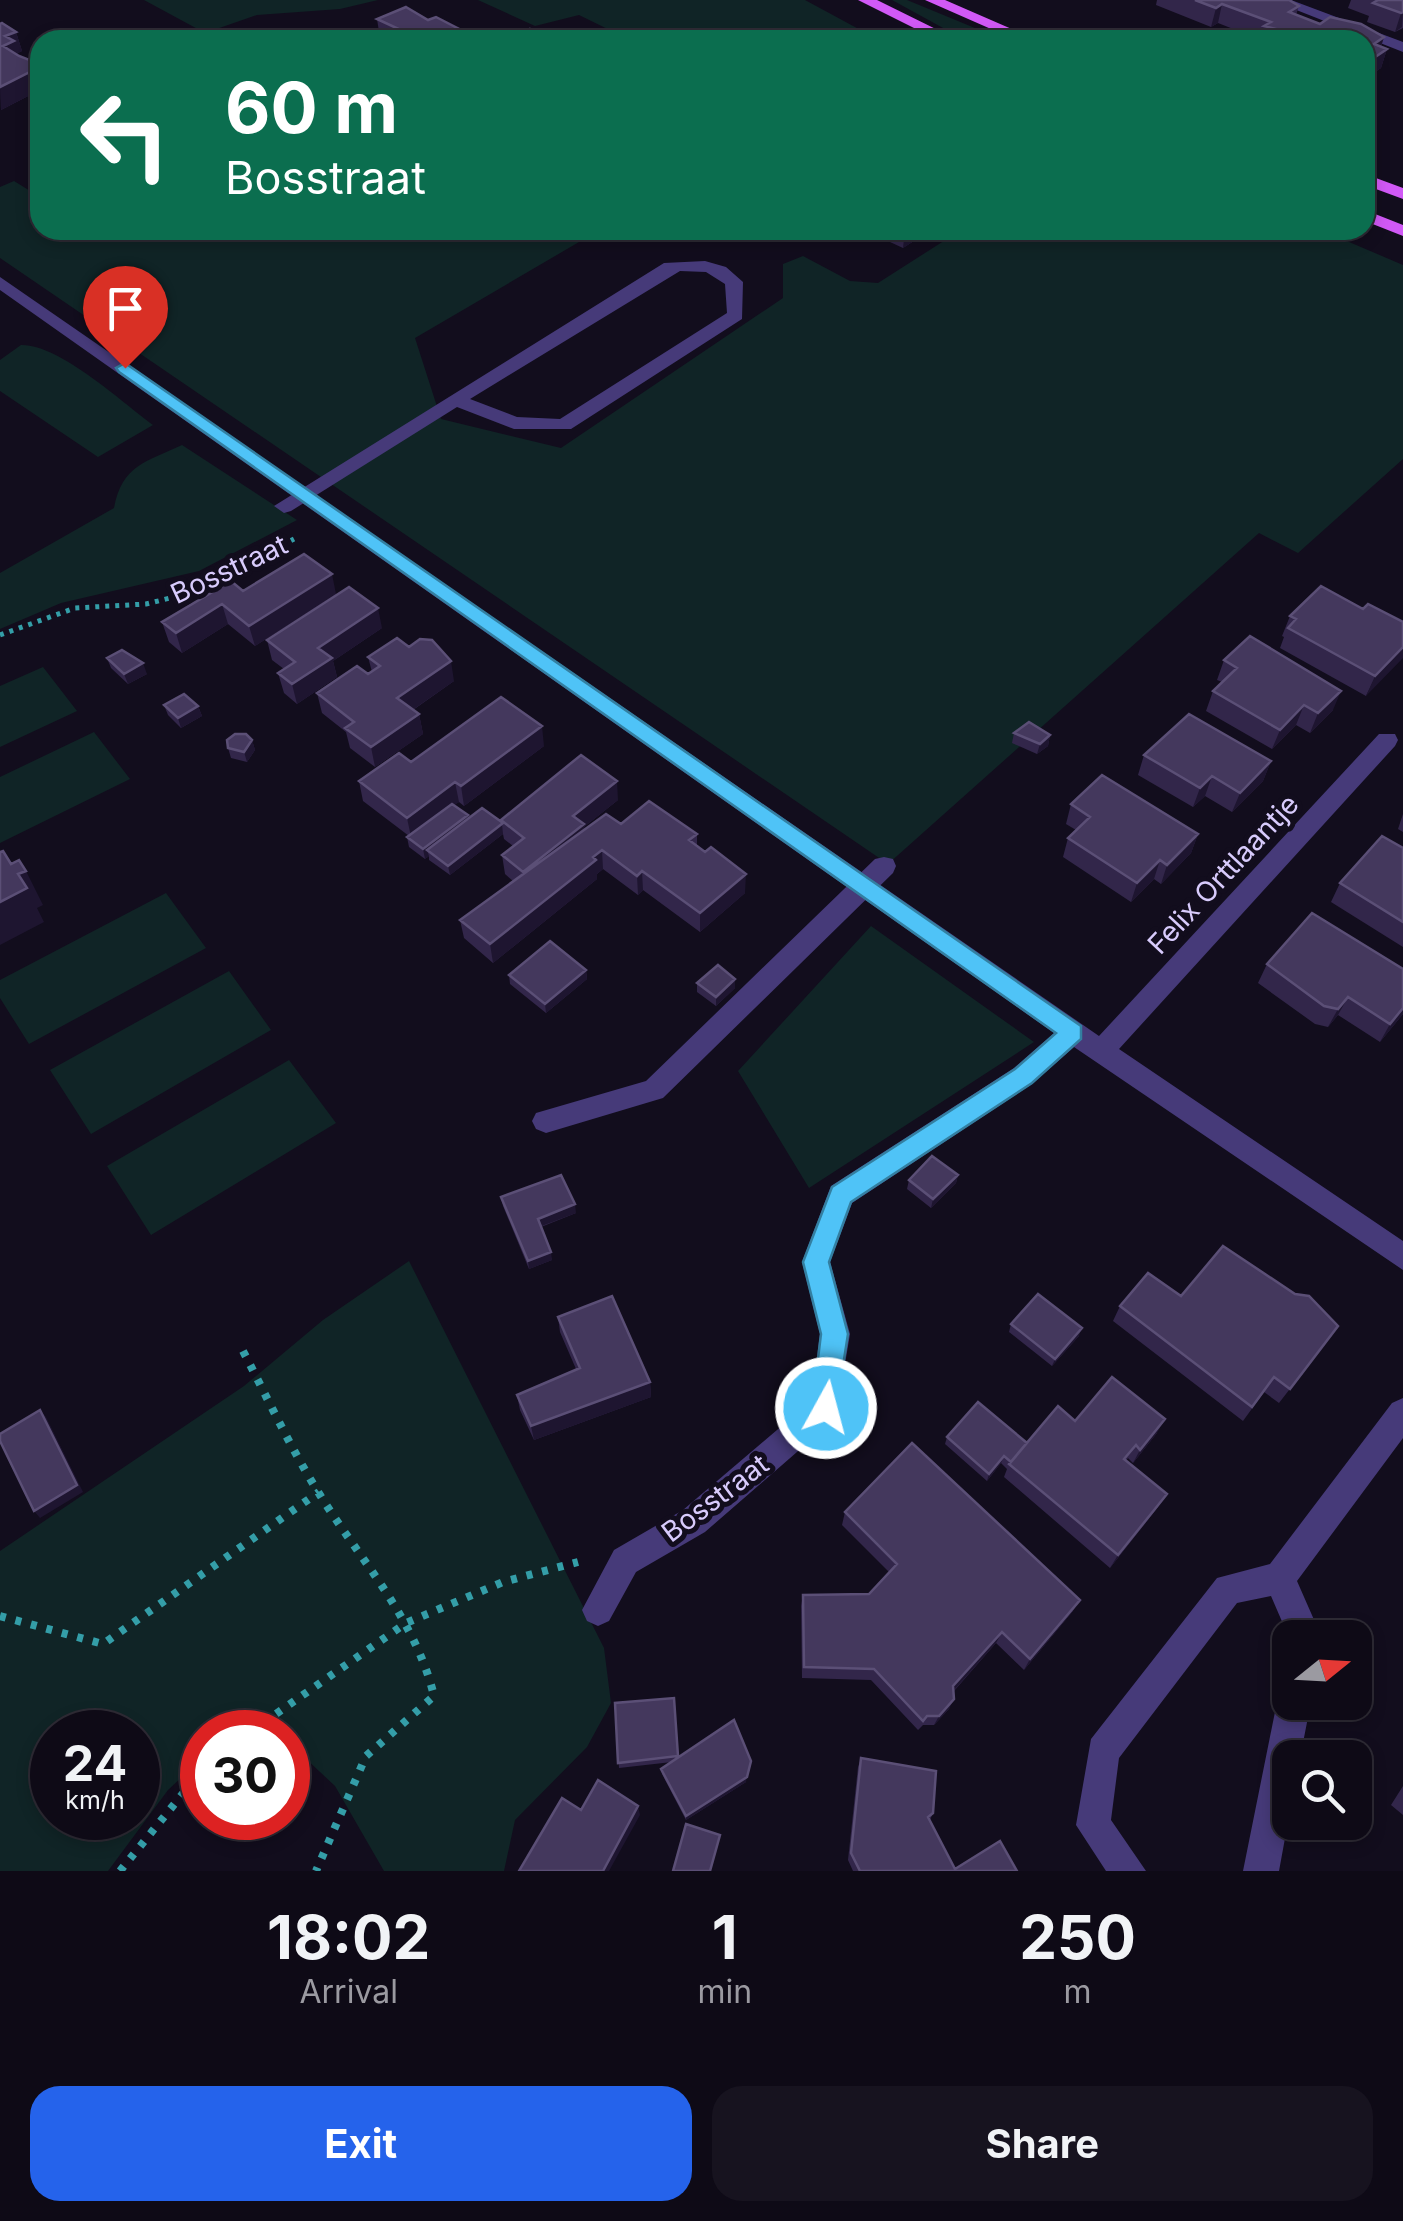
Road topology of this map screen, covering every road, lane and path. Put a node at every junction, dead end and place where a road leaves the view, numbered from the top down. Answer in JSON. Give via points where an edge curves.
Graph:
{"nodes":[{"id":1,"x":865,"y":0,"type":"edge"},
{"id":2,"x":932,"y":0,"type":"edge"},
{"id":3,"x":1291,"y":2,"type":"edge"},
{"id":4,"x":929,"y":30,"type":"edge"},
{"id":5,"x":1005,"y":30,"type":"edge"},
{"id":6,"x":1362,"y":30,"type":"edge"},
{"id":7,"x":1375,"y":35,"type":"edge"},
{"id":8,"x":1403,"y":46,"type":"edge"},
{"id":9,"x":1375,"y":183,"type":"edge"},
{"id":10,"x":1403,"y":194,"type":"edge"},
{"id":11,"x":1375,"y":220,"type":"edge"},
{"id":12,"x":1403,"y":232,"type":"edge"},
{"id":13,"x":0,"y":282,"type":"edge"},
{"id":14,"x":456,"y":400,"type":"junction"},
{"id":15,"x":307,"y":493,"type":"junction"},
{"id":16,"x":284,"y":506,"type":"dead end"},
{"id":17,"x":338,"y":515,"type":"junction"},
{"id":18,"x":0,"y":635,"type":"edge"},
{"id":19,"x":1387,"y":740,"type":"dead end"},
{"id":20,"x":884,"y":866,"type":"dead end"},
{"id":21,"x":862,"y":884,"type":"junction"},
{"id":22,"x":1073,"y":1032,"type":"junction"},
{"id":23,"x":1103,"y":1049,"type":"junction"},
{"id":24,"x":546,"y":1121,"type":"dead end"},
{"id":25,"x":1403,"y":1257,"type":"edge"},
{"id":26,"x":243,"y":1351,"type":"dead end"},
{"id":27,"x":1403,"y":1413,"type":"edge"},
{"id":28,"x":318,"y":1492,"type":"junction"},
{"id":29,"x":625,"y":1561,"type":"junction"},
{"id":30,"x":1279,"y":1578,"type":"junction"},
{"id":31,"x":598,"y":1610,"type":"dead end"},
{"id":32,"x":0,"y":1616,"type":"edge"},
{"id":33,"x":1298,"y":1620,"type":"edge"},
{"id":34,"x":406,"y":1624,"type":"junction"},
{"id":35,"x":282,"y":1710,"type":"edge"},
{"id":36,"x":1290,"y":1720,"type":"edge"},
{"id":37,"x":180,"y":1797,"type":"edge"},
{"id":38,"x":120,"y":1871,"type":"edge"},
{"id":39,"x":316,"y":1871,"type":"edge"},
{"id":40,"x":1128,"y":1871,"type":"edge"},
{"id":41,"x":1261,"y":1871,"type":"edge"}],
"edges":[{"from":1,"to":4,"type":"main road"},
{"from":2,"to":5,"type":"main road"},
{"from":3,"to":6,"type":"street"},
{"from":7,"to":8,"type":"street"},
{"from":9,"to":10,"type":"main road"},
{"from":11,"to":12,"type":"main road"},
{"from":13,"to":15,"type":"street"},
{"from":14,"to":14,"type":"street","via":[[670,267],[700,264],[734,282],[736,314],[564,426],[514,423]]},
{"from":14,"to":15,"type":"street"},
{"from":15,"to":16,"type":"street"},
{"from":15,"to":17,"type":"street"},
{"from":17,"to":18,"type":"path","name":"Bosstraat","via":[[190,593],[146,604],[75,608]]},
{"from":17,"to":21,"type":"street"},
{"from":19,"to":23,"type":"street","name":"Felix Orttlaantje"},
{"from":20,"to":21,"type":"street"},
{"from":21,"to":22,"type":"street"},
{"from":21,"to":24,"type":"street","via":[[654,1090]]},
{"from":22,"to":23,"type":"street"},
{"from":22,"to":29,"type":"street","name":"Bosstraat","via":[[1024,1076],[841,1195],[816,1262],[835,1334],[826,1408],[694,1521]]},
{"from":23,"to":25,"type":"street"},
{"from":26,"to":28,"type":"path"},
{"from":27,"to":30,"type":"street"},
{"from":28,"to":32,"type":"path","via":[[103,1644]]},
{"from":28,"to":34,"type":"path"},
{"from":29,"to":31,"type":"street"},
{"from":29,"to":34,"type":"path","via":[[570,1562]]},
{"from":30,"to":33,"type":"street"},
{"from":30,"to":40,"type":"street","via":[[1228,1588],[1103,1750],[1093,1824]]},
{"from":34,"to":35,"type":"path"},
{"from":34,"to":39,"type":"path","via":[[434,1696],[366,1756]]},
{"from":36,"to":41,"type":"street"},
{"from":37,"to":38,"type":"path"}]}
